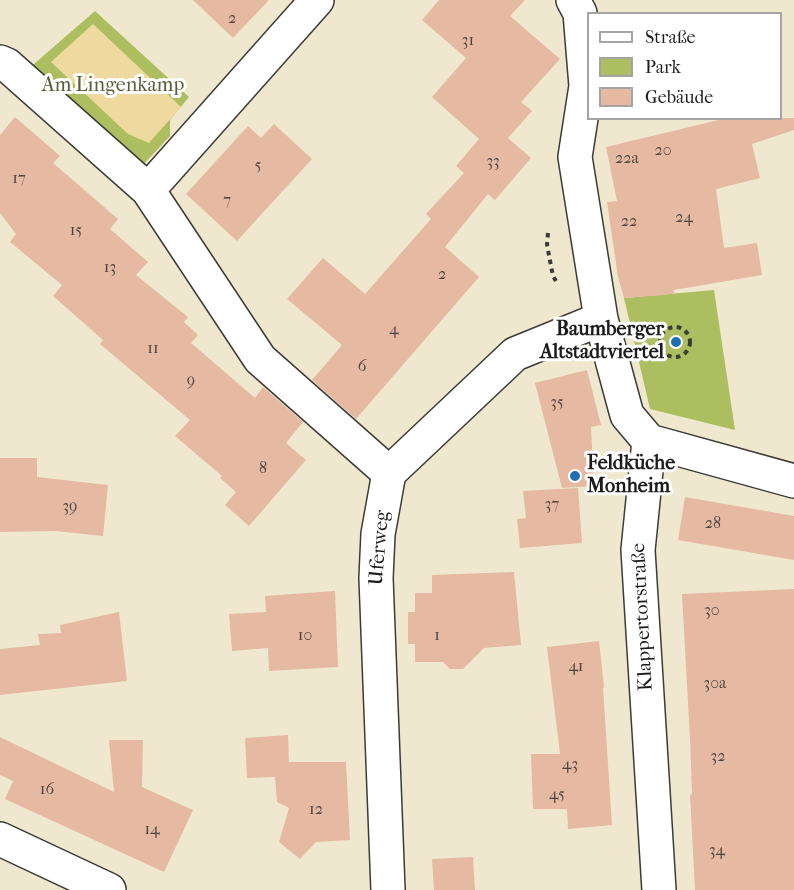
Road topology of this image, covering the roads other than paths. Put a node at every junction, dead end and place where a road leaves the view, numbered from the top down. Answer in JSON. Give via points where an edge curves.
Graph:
{"nodes":[{"id":1,"x":317,"y":0,"type":"edge"},
{"id":2,"x":583,"y":4,"type":"edge"},
{"id":3,"x":0,"y":62,"type":"edge"},
{"id":4,"x":148,"y":190,"type":"junction"},
{"id":5,"x":601,"y":319,"type":"junction"},
{"id":6,"x":650,"y":441,"type":"junction"},
{"id":7,"x":389,"y":474,"type":"junction"},
{"id":8,"x":794,"y":481,"type":"edge"},
{"id":9,"x":0,"y":839,"type":"edge"},
{"id":10,"x":109,"y":890,"type":"edge"},
{"id":11,"x":388,"y":890,"type":"edge"},
{"id":12,"x":659,"y":890,"type":"edge"}],
"edges":[{"from":1,"to":4,"type":"street"},
{"from":2,"to":5,"type":"street","via":[[586,86],[575,157]]},
{"from":3,"to":4,"type":"street"},
{"from":4,"to":7,"type":"street","via":[[260,359]]},
{"from":5,"to":6,"type":"street","via":[[627,415]]},
{"from":5,"to":7,"type":"street","via":[[515,354]]},
{"from":6,"to":8,"type":"street"},
{"from":6,"to":12,"type":"street","name":"Klappertorstraße","via":[[638,550]]},
{"from":7,"to":11,"type":"street","name":"Uferweg","via":[[378,534],[376,578]]},
{"from":9,"to":10,"type":"street"}]}
